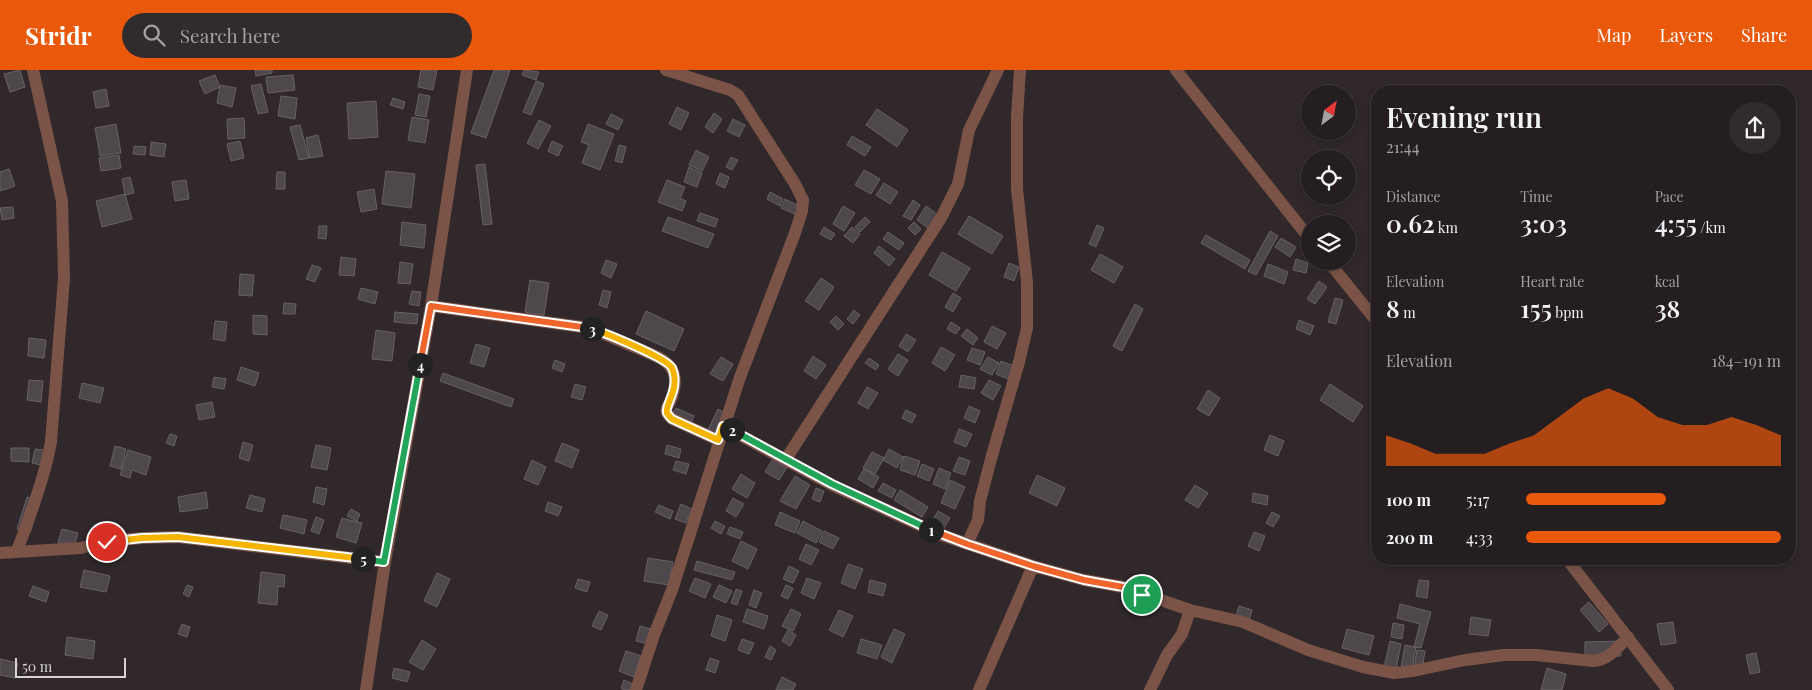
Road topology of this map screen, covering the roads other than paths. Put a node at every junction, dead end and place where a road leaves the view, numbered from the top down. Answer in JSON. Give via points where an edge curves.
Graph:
{"nodes":[{"id":1,"x":33,"y":70,"type":"edge"},
{"id":2,"x":467,"y":70,"type":"edge"},
{"id":3,"x":666,"y":70,"type":"edge"},
{"id":4,"x":998,"y":70,"type":"edge"},
{"id":5,"x":1020,"y":70,"type":"edge"},
{"id":6,"x":1176,"y":70,"type":"edge"},
{"id":7,"x":1301,"y":228,"type":"edge"},
{"id":8,"x":1335,"y":270,"type":"edge"},
{"id":9,"x":431,"y":306,"type":"junction"},
{"id":10,"x":1371,"y":314,"type":"edge"},
{"id":11,"x":723,"y":426,"type":"junction"},
{"id":12,"x":718,"y":440,"type":"junction"},
{"id":13,"x":786,"y":459,"type":"junction"},
{"id":14,"x":967,"y":544,"type":"junction"},
{"id":15,"x":17,"y":551,"type":"junction"},
{"id":16,"x":0,"y":554,"type":"edge"},
{"id":17,"x":384,"y":562,"type":"junction"},
{"id":18,"x":1572,"y":565,"type":"edge"},
{"id":19,"x":1033,"y":566,"type":"junction"},
{"id":20,"x":1190,"y":610,"type":"junction"},
{"id":21,"x":1628,"y":637,"type":"junction"},
{"id":22,"x":366,"y":690,"type":"edge"},
{"id":23,"x":636,"y":690,"type":"edge"},
{"id":24,"x":979,"y":690,"type":"edge"},
{"id":25,"x":1150,"y":690,"type":"edge"},
{"id":26,"x":1668,"y":690,"type":"edge"}],
"edges":[{"from":1,"to":15,"type":"street","via":[[62,201],[64,278],[51,442],[43,480]]},
{"from":2,"to":9,"type":"street"},
{"from":3,"to":11,"type":"street","via":[[738,95],[803,200],[795,234]]},
{"from":4,"to":13,"type":"street","via":[[969,130],[958,184],[941,218]]},
{"from":5,"to":14,"type":"street","via":[[1017,189],[1028,282],[1027,328],[980,501],[978,520]]},
{"from":6,"to":7,"type":"street"},
{"from":8,"to":10,"type":"street"},
{"from":9,"to":12,"type":"street","via":[[582,327],[658,357],[672,367],[675,379],[675,391],[666,409],[667,414]]},
{"from":9,"to":17,"type":"street"},
{"from":11,"to":12,"type":"street"},
{"from":11,"to":13,"type":"street"},
{"from":12,"to":23,"type":"street","via":[[675,581]]},
{"from":13,"to":14,"type":"street","via":[[832,484]]},
{"from":14,"to":19,"type":"street"},
{"from":15,"to":16,"type":"street"},
{"from":15,"to":17,"type":"street","via":[[81,548],[142,538],[178,537]]},
{"from":17,"to":22,"type":"street"},
{"from":18,"to":21,"type":"street"},
{"from":19,"to":20,"type":"street","via":[[1123,587]]},
{"from":19,"to":24,"type":"street"},
{"from":20,"to":21,"type":"street","via":[[1243,622],[1308,650],[1394,673],[1504,655],[1603,661]]},
{"from":20,"to":25,"type":"street","via":[[1182,634],[1167,655]]},
{"from":21,"to":26,"type":"street"}]}
